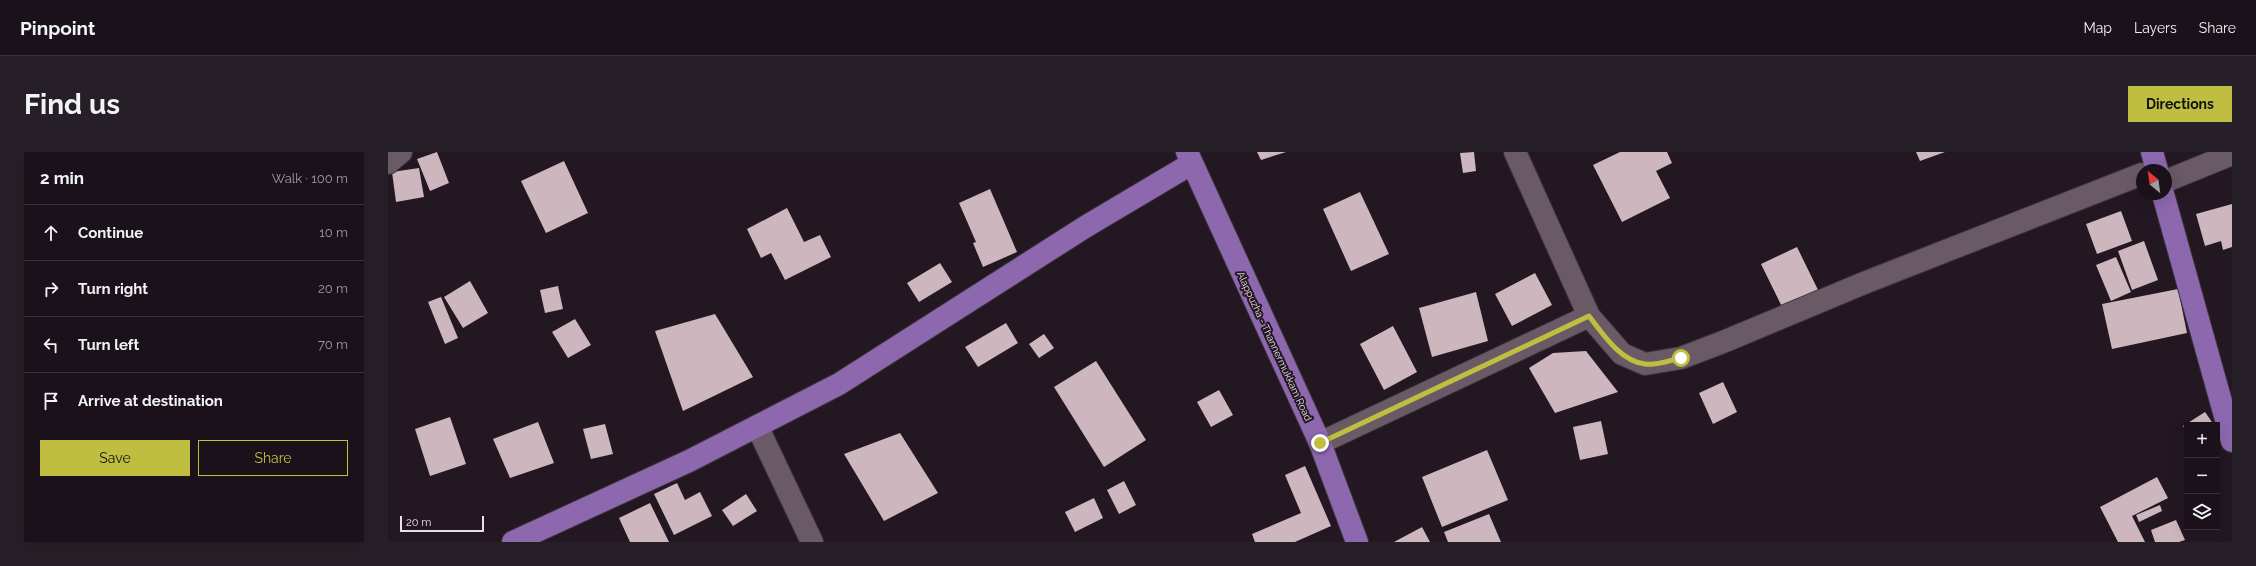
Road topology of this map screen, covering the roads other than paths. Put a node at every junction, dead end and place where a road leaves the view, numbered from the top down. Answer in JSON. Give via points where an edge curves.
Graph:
{"nodes":[{"id":1,"x":401,"y":152,"type":"edge"},
{"id":2,"x":1515,"y":152,"type":"edge"},
{"id":3,"x":2232,"y":154,"type":"edge"},
{"id":4,"x":1189,"y":158,"type":"edge"},
{"id":5,"x":388,"y":164,"type":"edge"},
{"id":6,"x":2172,"y":166,"type":"edge"},
{"id":7,"x":2136,"y":177,"type":"edge"},
{"id":8,"x":2165,"y":200,"type":"edge"},
{"id":9,"x":1589,"y":316,"type":"junction"},
{"id":10,"x":757,"y":426,"type":"junction"},
{"id":11,"x":2232,"y":441,"type":"edge"},
{"id":12,"x":1320,"y":443,"type":"junction"},
{"id":13,"x":513,"y":542,"type":"edge"},
{"id":14,"x":812,"y":542,"type":"edge"},
{"id":15,"x":1357,"y":542,"type":"edge"}],
"edges":[{"from":1,"to":5,"type":"street"},
{"from":2,"to":9,"type":"street"},
{"from":3,"to":6,"type":"street"},
{"from":4,"to":10,"type":"main road","via":[[839,384]]},
{"from":4,"to":12,"type":"main road","name":"Alappuzha - Thannermukkam Road"},
{"from":7,"to":9,"type":"street","via":[[1681,358],[1654,364],[1637,362],[1615,348]]},
{"from":8,"to":11,"type":"main road"},
{"from":9,"to":12,"type":"street"},
{"from":10,"to":13,"type":"main road","via":[[689,461]]},
{"from":10,"to":14,"type":"street"},
{"from":12,"to":15,"type":"main road","name":"Alappuzha - Thannermukkam Road"}]}
